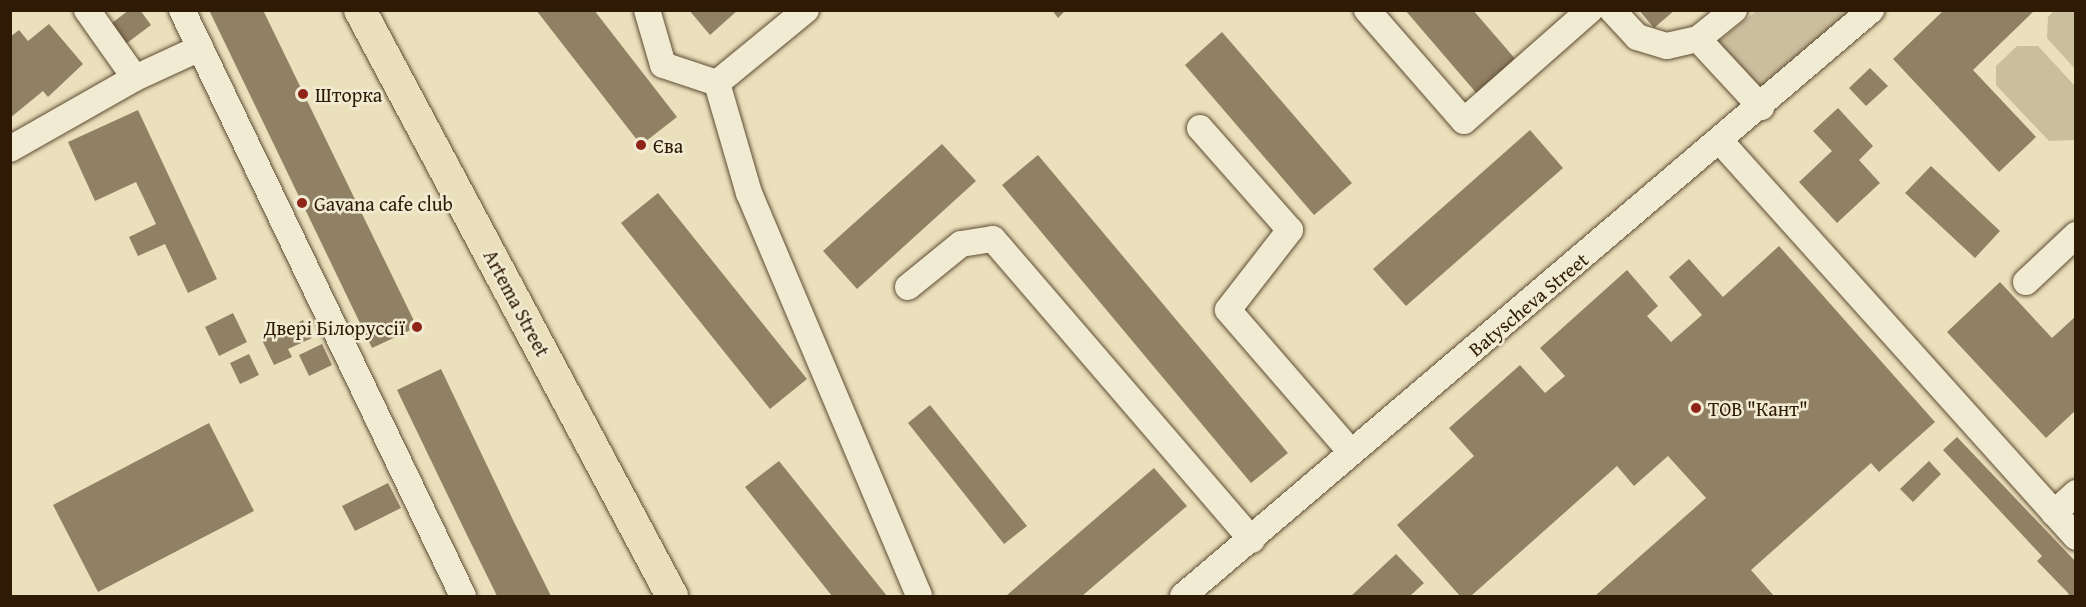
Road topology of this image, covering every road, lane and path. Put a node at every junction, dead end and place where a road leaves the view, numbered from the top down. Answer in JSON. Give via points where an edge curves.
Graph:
{"nodes":[{"id":1,"x":87,"y":10,"type":"edge"},
{"id":2,"x":182,"y":10,"type":"edge"},
{"id":3,"x":360,"y":10,"type":"edge"},
{"id":4,"x":647,"y":10,"type":"edge"},
{"id":5,"x":806,"y":10,"type":"edge"},
{"id":6,"x":1367,"y":10,"type":"edge"},
{"id":7,"x":1590,"y":10,"type":"edge"},
{"id":8,"x":1612,"y":10,"type":"edge"},
{"id":9,"x":1734,"y":10,"type":"edge"},
{"id":10,"x":1871,"y":10,"type":"edge"},
{"id":11,"x":1698,"y":39,"type":"junction"},
{"id":12,"x":200,"y":48,"type":"junction"},
{"id":13,"x":135,"y":78,"type":"junction"},
{"id":14,"x":717,"y":83,"type":"junction"},
{"id":15,"x":1761,"y":108,"type":"junction"},
{"id":16,"x":1200,"y":128,"type":"dead end"},
{"id":17,"x":1721,"y":142,"type":"junction"},
{"id":18,"x":10,"y":149,"type":"edge"},
{"id":19,"x":2076,"y":235,"type":"edge"},
{"id":20,"x":2026,"y":282,"type":"dead end"},
{"id":21,"x":908,"y":288,"type":"dead end"},
{"id":22,"x":1351,"y":452,"type":"junction"},
{"id":23,"x":2076,"y":493,"type":"edge"},
{"id":24,"x":2054,"y":513,"type":"junction"},
{"id":25,"x":2076,"y":537,"type":"edge"},
{"id":26,"x":1252,"y":540,"type":"junction"},
{"id":27,"x":464,"y":597,"type":"edge"},
{"id":28,"x":672,"y":597,"type":"edge"},
{"id":29,"x":919,"y":597,"type":"edge"},
{"id":30,"x":1183,"y":597,"type":"edge"}],
"edges":[{"from":1,"to":13,"type":"street"},
{"from":2,"to":12,"type":"street"},
{"from":3,"to":28,"type":"main road","name":"Artema Street"},
{"from":4,"to":14,"type":"street","via":[[663,65]]},
{"from":5,"to":14,"type":"street"},
{"from":6,"to":7,"type":"street","via":[[1464,121]]},
{"from":8,"to":11,"type":"street","via":[[1637,37],[1667,46]]},
{"from":9,"to":11,"type":"street"},
{"from":10,"to":15,"type":"street","name":"Batyscheva Street"},
{"from":11,"to":15,"type":"street"},
{"from":12,"to":13,"type":"street"},
{"from":12,"to":27,"type":"street"},
{"from":13,"to":18,"type":"street"},
{"from":14,"to":29,"type":"street","via":[[749,194]]},
{"from":15,"to":17,"type":"street","name":"Batyscheva Street"},
{"from":16,"to":22,"type":"street","via":[[1290,230],[1228,310]]},
{"from":17,"to":22,"type":"street","name":"Batyscheva Street"},
{"from":17,"to":24,"type":"street"},
{"from":19,"to":20,"type":"street"},
{"from":21,"to":26,"type":"street","via":[[961,244],[993,239]]},
{"from":22,"to":26,"type":"street","name":"Batyscheva Street"},
{"from":23,"to":24,"type":"street"},
{"from":24,"to":25,"type":"street"},
{"from":26,"to":30,"type":"street","name":"Batyscheva Street"}]}
